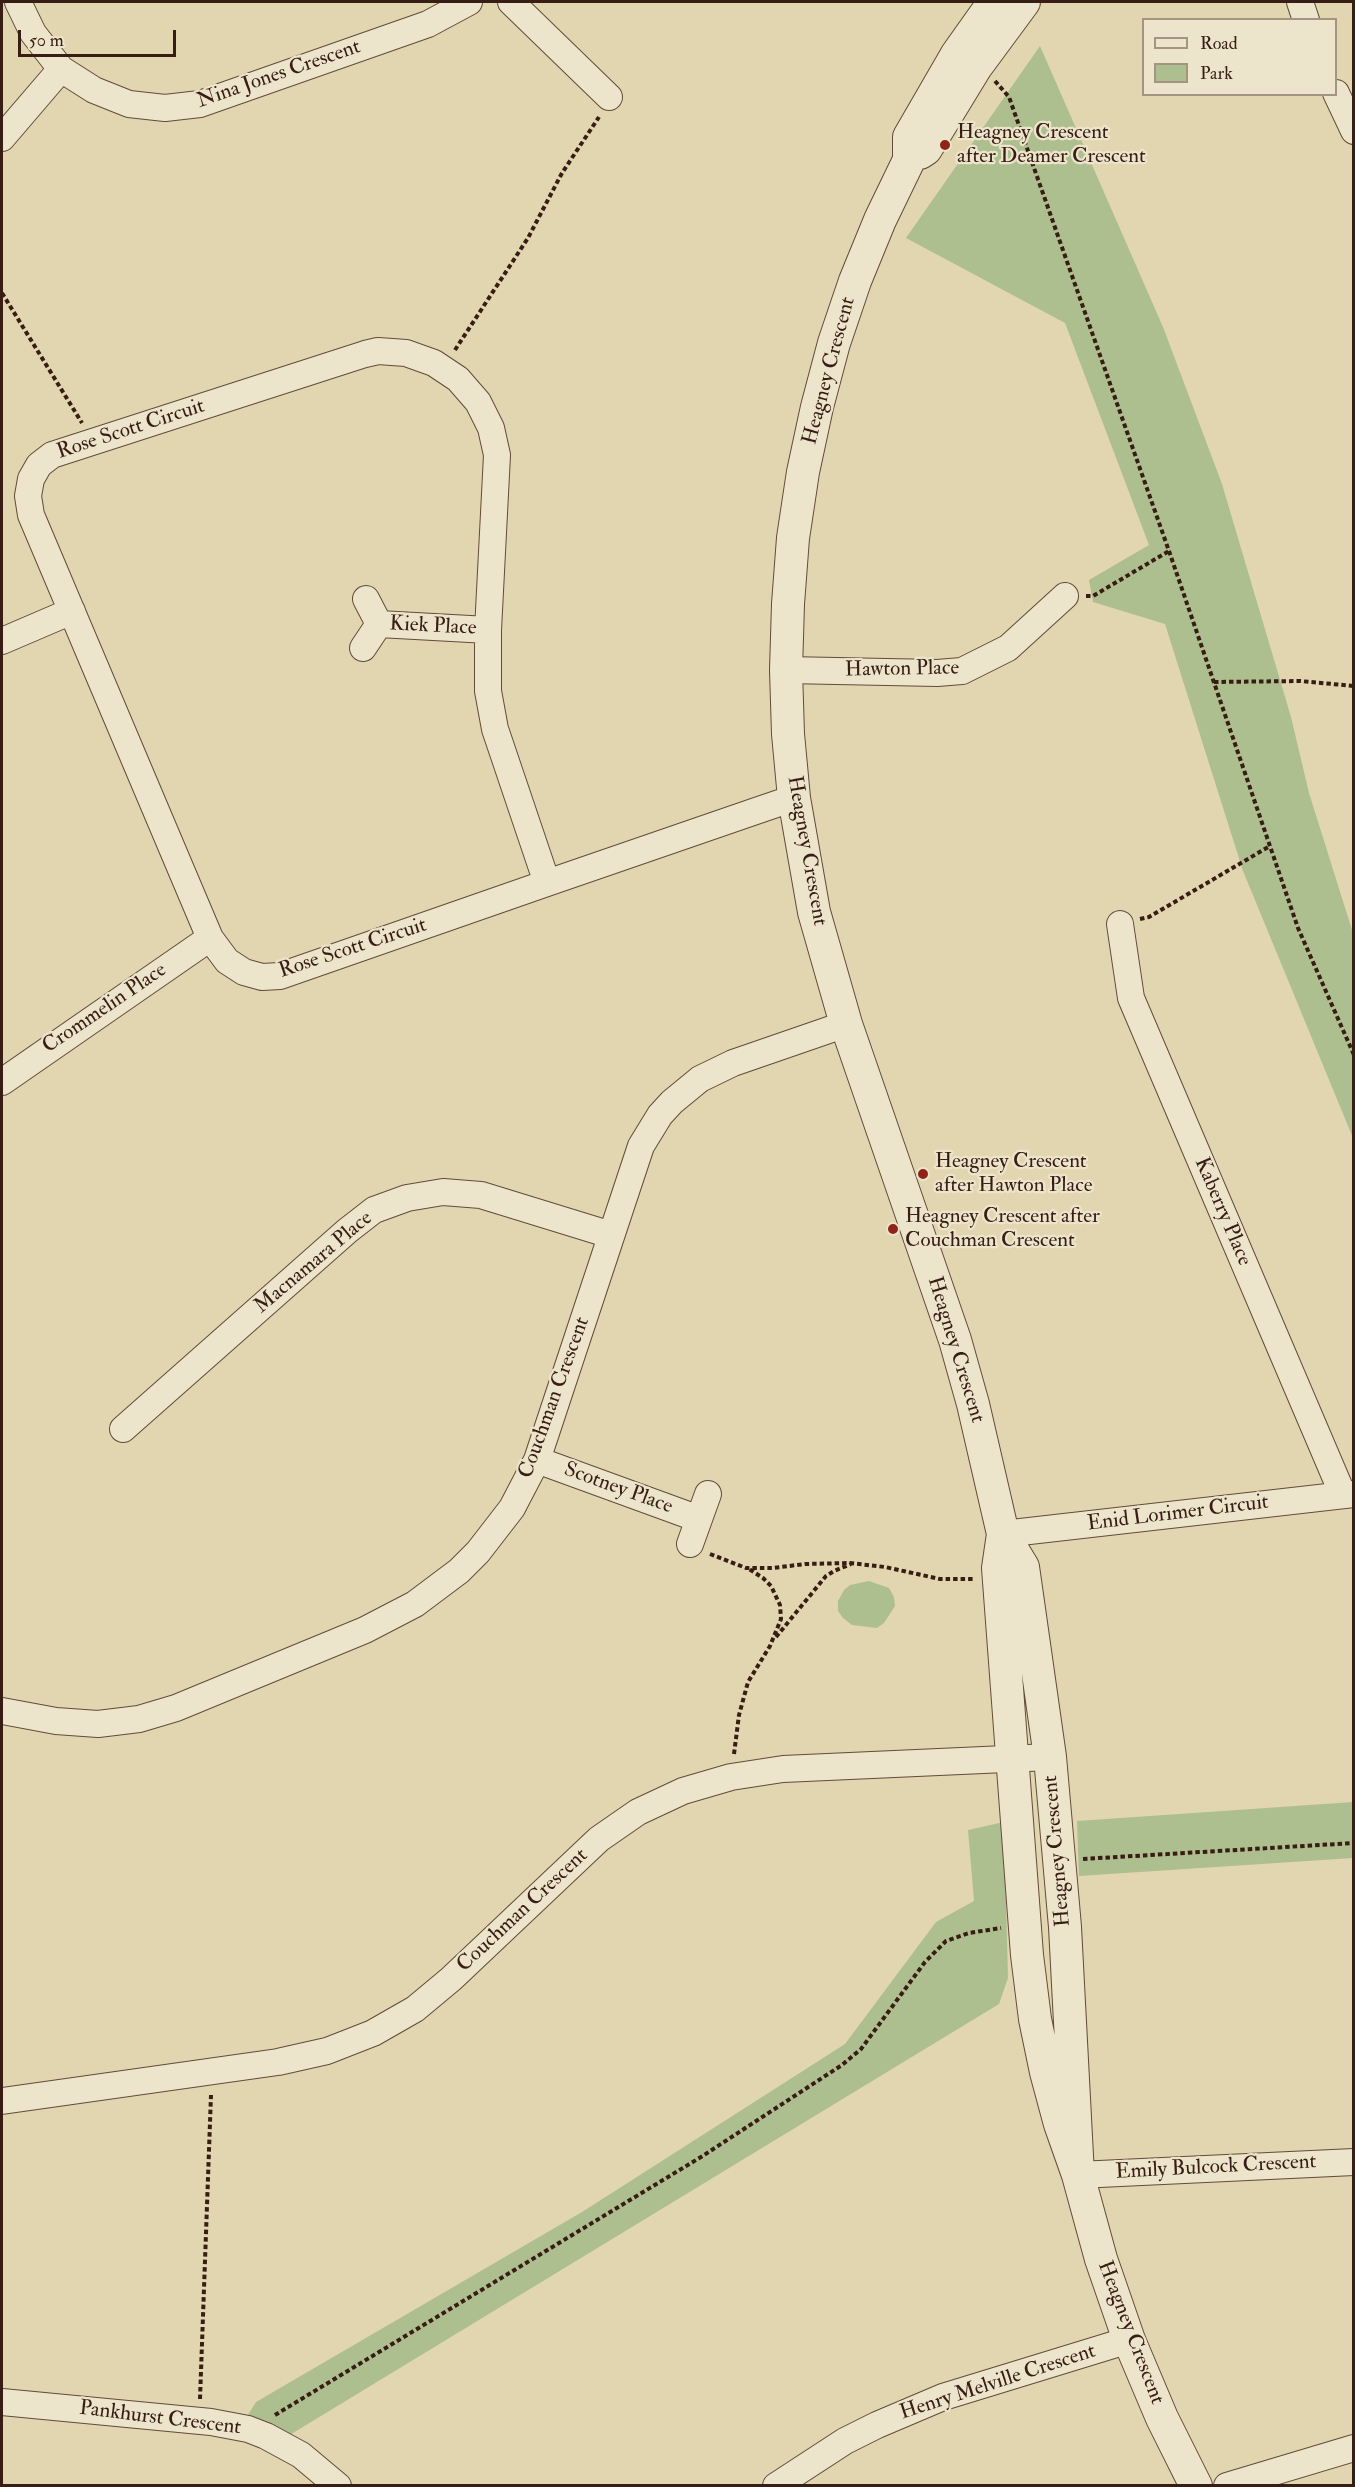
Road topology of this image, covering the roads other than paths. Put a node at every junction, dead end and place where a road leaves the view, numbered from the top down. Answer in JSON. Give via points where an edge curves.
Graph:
{"nodes":[{"id":1,"x":18,"y":2,"type":"edge"},
{"id":2,"x":469,"y":2,"type":"edge"},
{"id":3,"x":512,"y":2,"type":"edge"},
{"id":4,"x":994,"y":2,"type":"edge"},
{"id":5,"x":1024,"y":2,"type":"edge"},
{"id":6,"x":1300,"y":2,"type":"edge"},
{"id":7,"x":1305,"y":18,"type":"edge"},
{"id":8,"x":61,"y":69,"type":"junction"},
{"id":9,"x":1336,"y":96,"type":"edge"},
{"id":10,"x":609,"y":97,"type":"road end"},
{"id":11,"x":1353,"y":131,"type":"edge"},
{"id":12,"x":2,"y":138,"type":"edge"},
{"id":13,"x":909,"y":160,"type":"junction"},
{"id":14,"x":1065,"y":597,"type":"road end"},
{"id":15,"x":366,"y":599,"type":"dead end"},
{"id":16,"x":72,"y":611,"type":"junction"},
{"id":17,"x":379,"y":624,"type":"junction"},
{"id":18,"x":488,"y":630,"type":"junction"},
{"id":19,"x":2,"y":641,"type":"edge"},
{"id":20,"x":363,"y":648,"type":"dead end"},
{"id":21,"x":786,"y":670,"type":"junction"},
{"id":22,"x":794,"y":798,"type":"junction"},
{"id":23,"x":547,"y":883,"type":"junction"},
{"id":24,"x":1120,"y":924,"type":"road end"},
{"id":25,"x":210,"y":938,"type":"junction"},
{"id":26,"x":846,"y":1023,"type":"junction"},
{"id":27,"x":2,"y":1082,"type":"edge"},
{"id":28,"x":611,"y":1235,"type":"junction"},
{"id":29,"x":123,"y":1429,"type":"dead end"},
{"id":30,"x":537,"y":1460,"type":"junction"},
{"id":31,"x":708,"y":1494,"type":"dead end"},
{"id":32,"x":1348,"y":1494,"type":"edge"},
{"id":33,"x":699,"y":1519,"type":"junction"},
{"id":34,"x":1003,"y":1534,"type":"junction"},
{"id":35,"x":690,"y":1544,"type":"road end"},
{"id":36,"x":2,"y":1712,"type":"edge"},
{"id":37,"x":1050,"y":1757,"type":"junction"},
{"id":38,"x":1012,"y":1759,"type":"junction"},
{"id":39,"x":2,"y":2101,"type":"edge"},
{"id":40,"x":1353,"y":2162,"type":"edge"},
{"id":41,"x":1078,"y":2175,"type":"junction"},
{"id":42,"x":1129,"y":2340,"type":"junction"},
{"id":43,"x":2,"y":2402,"type":"edge"},
{"id":44,"x":1353,"y":2448,"type":"edge"},
{"id":45,"x":338,"y":2486,"type":"edge"},
{"id":46,"x":776,"y":2486,"type":"edge"},
{"id":47,"x":1196,"y":2486,"type":"edge"},
{"id":48,"x":1227,"y":2486,"type":"edge"}],
"edges":[{"from":1,"to":8,"type":"street","name":"Nina Jones Crescent","via":[[33,33]]},
{"from":2,"to":8,"type":"street","name":"Nina Jones Crescent","via":[[428,24],[200,104],[165,108],[129,104],[94,90]]},
{"from":3,"to":10,"type":"street"},
{"from":4,"to":13,"type":"street","name":"Heagney Crescent","via":[[957,54],[909,137]]},
{"from":5,"to":13,"type":"street","name":"Heagney Crescent","via":[[976,67],[926,149]]},
{"from":6,"to":7,"type":"street"},
{"from":8,"to":12,"type":"street"},
{"from":9,"to":11,"type":"street"},
{"from":13,"to":21,"type":"street","name":"Heagney Crescent","via":[[855,281],[817,407],[794,538]]},
{"from":14,"to":21,"type":"street","name":"Hawton Place","via":[[1008,648],[962,671],[937,674]]},
{"from":15,"to":17,"type":"street","name":"Kiek Place"},
{"from":16,"to":18,"type":"street","name":"Rose Scott Circuit","via":[[31,515],[30,479],[39,465],[52,455],[93,441],[378,351],[406,353],[434,363],[458,379],[478,402],[491,428],[497,455]]},
{"from":16,"to":19,"type":"street"},
{"from":16,"to":25,"type":"street","name":"Rose Scott Circuit"},
{"from":17,"to":18,"type":"street","name":"Kiek Place"},
{"from":17,"to":20,"type":"street","name":"Kiek Place"},
{"from":18,"to":23,"type":"street","name":"Rose Scott Circuit","via":[[488,691],[495,729]]},
{"from":21,"to":22,"type":"street","name":"Heagney Crescent"},
{"from":22,"to":23,"type":"street","name":"Rose Scott Circuit"},
{"from":22,"to":26,"type":"street","name":"Heagney Crescent","via":[[814,912]]},
{"from":23,"to":25,"type":"street","name":"Rose Scott Circuit","via":[[280,976],[244,972],[227,961]]},
{"from":24,"to":32,"type":"street","name":"Kaberry Place","via":[[1131,998]]},
{"from":25,"to":27,"type":"street","name":"Crommelin Place"},
{"from":26,"to":28,"type":"street","name":"Couchman Crescent","via":[[733,1063],[700,1079],[672,1101],[641,1146]]},
{"from":26,"to":34,"type":"street","name":"Heagney Crescent","via":[[955,1340]]},
{"from":28,"to":29,"type":"street","name":"Macnamara Place","via":[[481,1195],[443,1192],[407,1198],[374,1210]]},
{"from":28,"to":30,"type":"street","name":"Couchman Crescent"},
{"from":30,"to":33,"type":"street","name":"Scotney Place"},
{"from":30,"to":36,"type":"street","name":"Couchman Crescent","via":[[512,1508],[459,1571],[415,1604],[365,1630],[176,1708],[139,1719],[98,1724]]},
{"from":31,"to":33,"type":"street","name":"Scotney Place"},
{"from":32,"to":34,"type":"street","name":"Enid Lorimer Circuit"},
{"from":33,"to":35,"type":"street","name":"Scotney Place"},
{"from":34,"to":37,"type":"street","name":"Heagney Crescent","via":[[1023,1567]]},
{"from":34,"to":38,"type":"street","name":"Heagney Crescent","via":[[999,1577]]},
{"from":37,"to":38,"type":"street","name":"Couchman Crescent"},
{"from":37,"to":41,"type":"street","name":"Heagney Crescent"},
{"from":38,"to":39,"type":"street","name":"Couchman Crescent","via":[[783,1770],[737,1776],[683,1791],[638,1812],[607,1834],[451,1979],[415,2009],[373,2033],[327,2051],[278,2062]]},
{"from":38,"to":41,"type":"street","name":"Heagney Crescent","via":[[1035,2019],[1060,2124]]},
{"from":40,"to":41,"type":"street","name":"Emily Bulcock Crescent"},
{"from":41,"to":42,"type":"street","name":"Heagney Crescent"},
{"from":42,"to":46,"type":"street","name":"Henry Melville Crescent","via":[[943,2397],[856,2436]]},
{"from":42,"to":47,"type":"street","name":"Heagney Crescent"},
{"from":43,"to":45,"type":"street","name":"Pankhurst Crescent","via":[[200,2421],[260,2434],[301,2455]]},
{"from":44,"to":48,"type":"street"}]}
